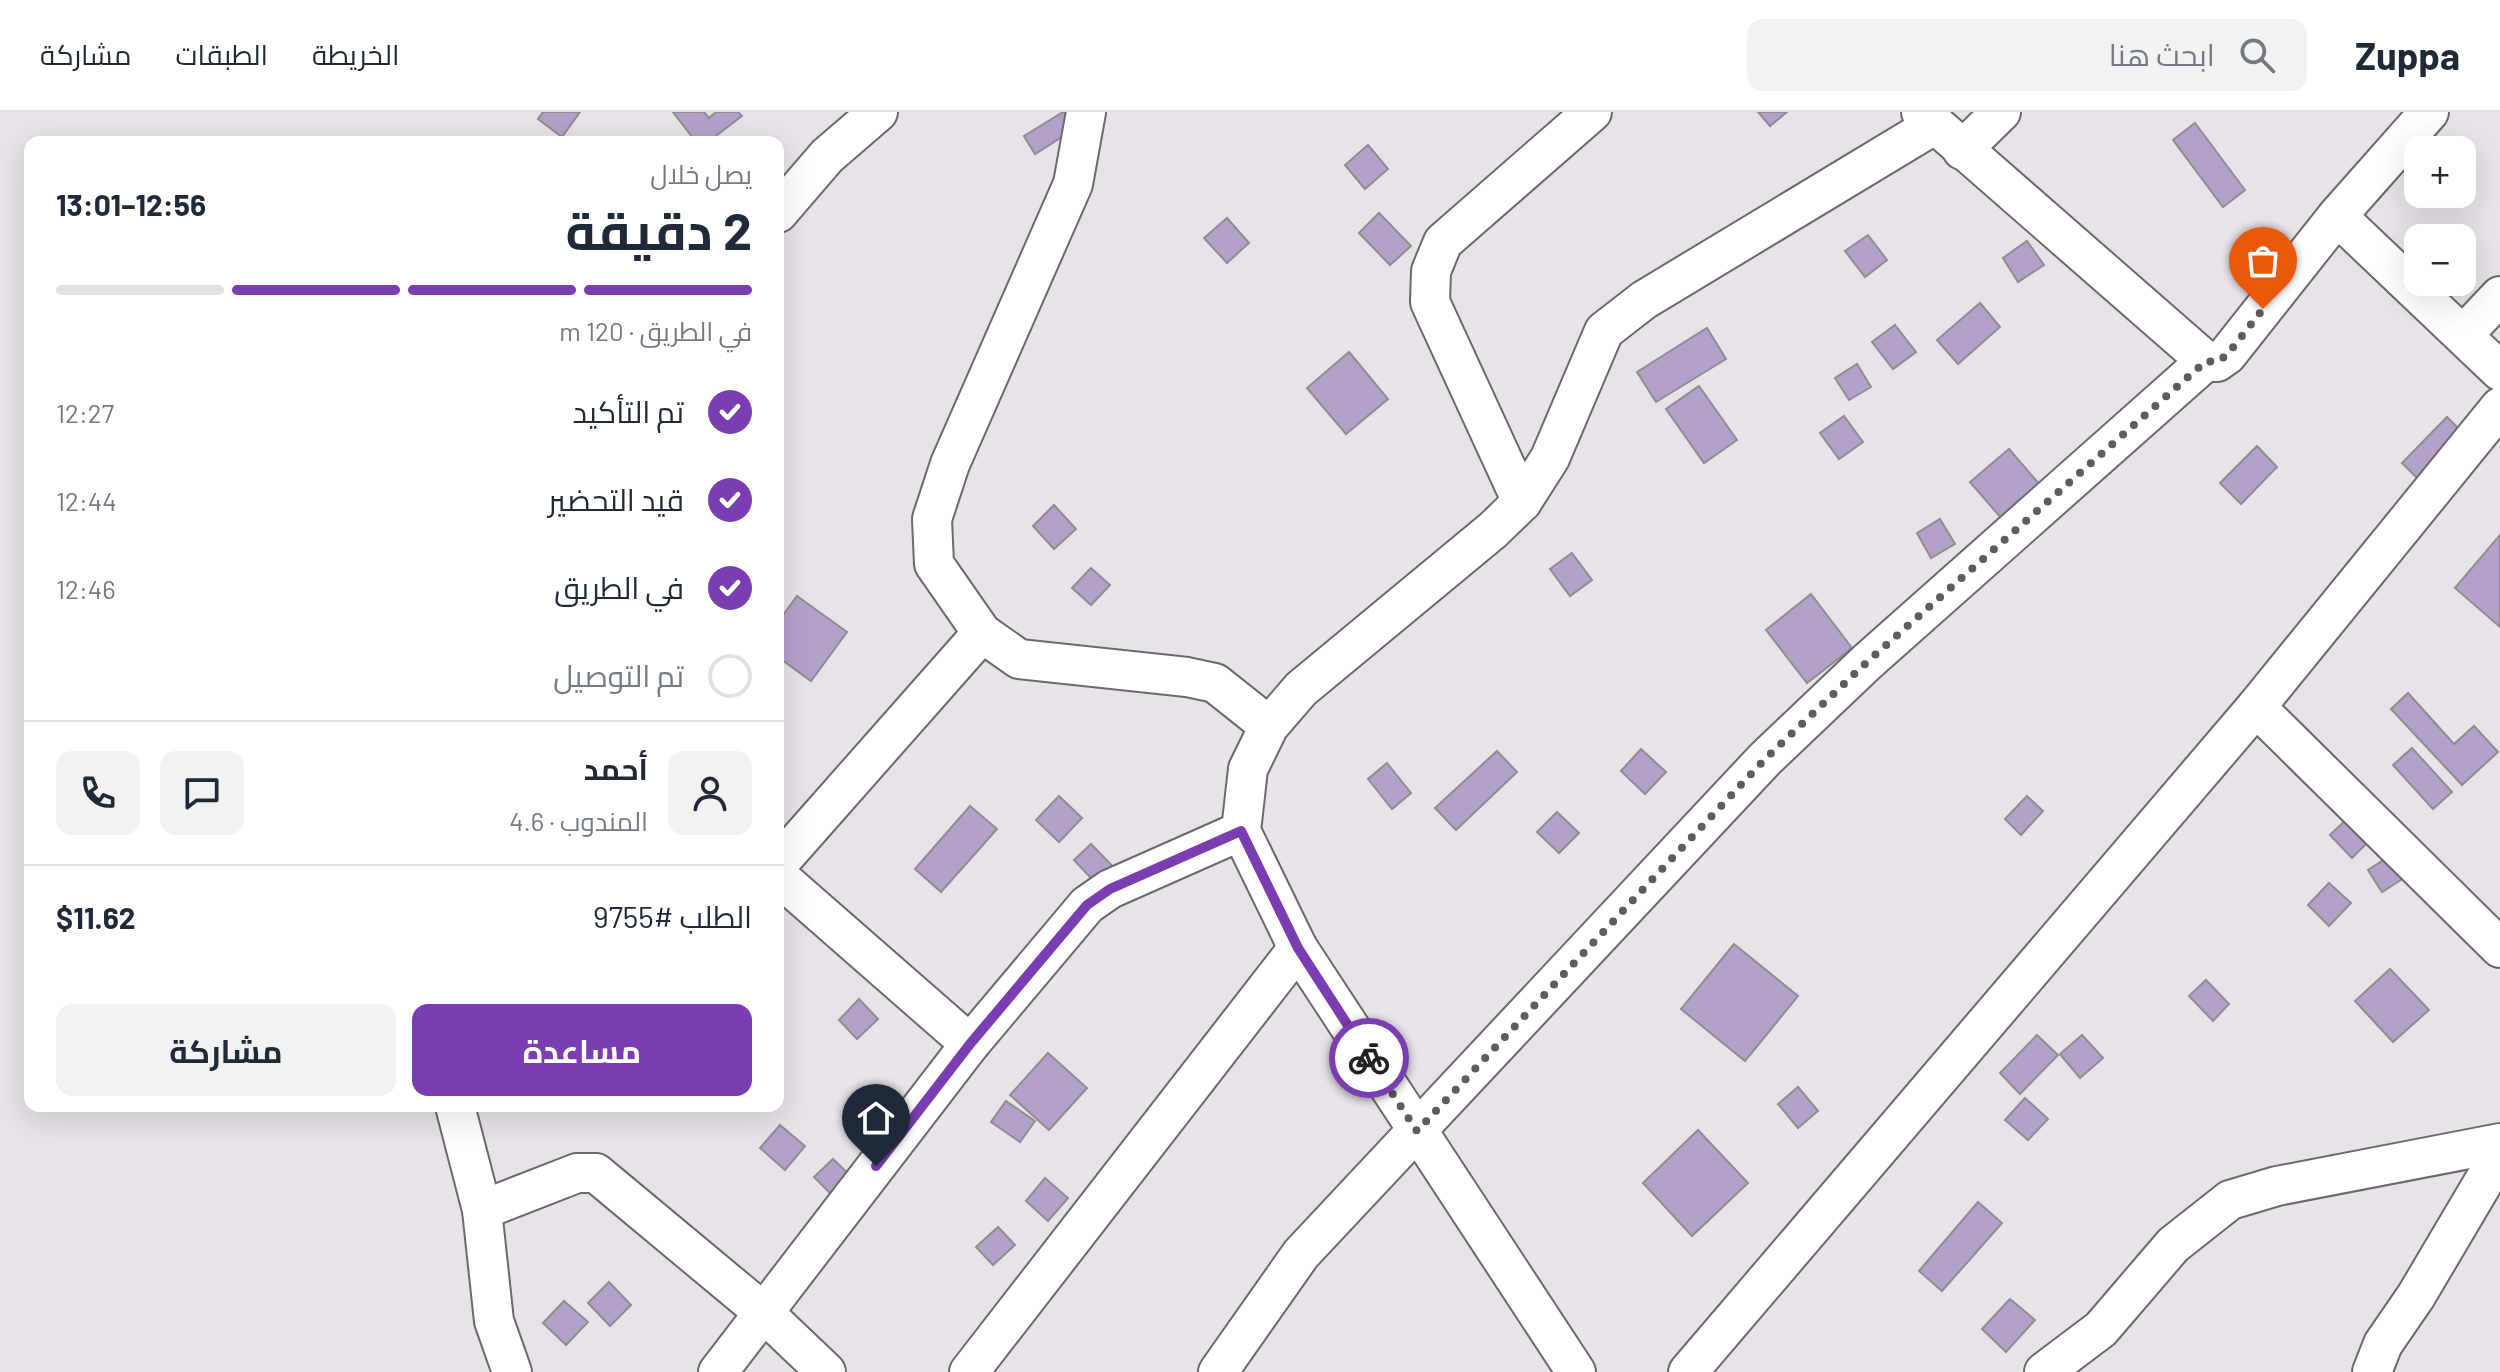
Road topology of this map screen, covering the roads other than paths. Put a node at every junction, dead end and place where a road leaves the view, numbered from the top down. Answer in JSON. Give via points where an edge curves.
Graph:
{"nodes":[{"id":1,"x":878,"y":112,"type":"edge"},
{"id":2,"x":1086,"y":112,"type":"edge"},
{"id":3,"x":1592,"y":112,"type":"edge"},
{"id":4,"x":2001,"y":112,"type":"edge"},
{"id":5,"x":2429,"y":112,"type":"edge"},
{"id":6,"x":1927,"y":119,"type":"edge"},
{"id":7,"x":1962,"y":150,"type":"junction"},
{"id":8,"x":784,"y":206,"type":"edge"},
{"id":9,"x":2337,"y":216,"type":"junction"},
{"id":10,"x":2500,"y":296,"type":"edge"},
{"id":11,"x":2463,"y":335,"type":"junction"},
{"id":12,"x":2206,"y":361,"type":"junction"},
{"id":13,"x":2500,"y":371,"type":"edge"},
{"id":14,"x":2500,"y":407,"type":"edge"},
{"id":15,"x":1522,"y":502,"type":"junction"},
{"id":16,"x":982,"y":633,"type":"junction"},
{"id":17,"x":2256,"y":707,"type":"junction"},
{"id":18,"x":1269,"y":726,"type":"junction"},
{"id":19,"x":1241,"y":831,"type":"junction"},
{"id":20,"x":784,"y":857,"type":"edge"},
{"id":21,"x":784,"y":881,"type":"edge"},
{"id":22,"x":1298,"y":948,"type":"junction"},
{"id":23,"x":2500,"y":948,"type":"edge"},
{"id":24,"x":970,"y":1044,"type":"junction"},
{"id":25,"x":457,"y":1112,"type":"edge"},
{"id":26,"x":1417,"y":1131,"type":"junction"},
{"id":27,"x":2500,"y":1143,"type":"edge"},
{"id":28,"x":2500,"y":1154,"type":"edge"},
{"id":29,"x":482,"y":1210,"type":"junction"},
{"id":30,"x":763,"y":1312,"type":"junction"},
{"id":31,"x":512,"y":1372,"type":"edge"},
{"id":32,"x":718,"y":1372,"type":"edge"},
{"id":33,"x":826,"y":1372,"type":"edge"},
{"id":34,"x":969,"y":1372,"type":"edge"},
{"id":35,"x":1218,"y":1372,"type":"edge"},
{"id":36,"x":1576,"y":1372,"type":"edge"},
{"id":37,"x":1688,"y":1372,"type":"edge"},
{"id":38,"x":2044,"y":1372,"type":"edge"},
{"id":39,"x":2372,"y":1372,"type":"edge"}],
"edges":[{"from":1,"to":8,"type":"street","via":[[827,156]]},
{"from":2,"to":16,"type":"street","via":[[1073,184],[956,450],[932,519],[934,564]]},
{"from":3,"to":15,"type":"street","via":[[1443,242],[1431,271],[1430,302]]},
{"from":4,"to":7,"type":"street"},
{"from":5,"to":9,"type":"street"},
{"from":6,"to":7,"type":"street"},
{"from":6,"to":15,"type":"street","via":[[1604,331],[1567,422]]},
{"from":7,"to":12,"type":"street"},
{"from":9,"to":11,"type":"street"},
{"from":9,"to":12,"type":"street","via":[[2227,355]]},
{"from":10,"to":11,"type":"street"},
{"from":11,"to":13,"type":"street"},
{"from":12,"to":26,"type":"street","via":[[1765,759]]},
{"from":14,"to":17,"type":"street"},
{"from":15,"to":18,"type":"street","via":[[1301,689]]},
{"from":16,"to":18,"type":"street","via":[[1019,659],[1215,683]]},
{"from":16,"to":20,"type":"street"},
{"from":17,"to":23,"type":"street"},
{"from":17,"to":37,"type":"street"},
{"from":18,"to":19,"type":"street","via":[[1248,769]]},
{"from":19,"to":22,"type":"street"},
{"from":19,"to":24,"type":"street","via":[[1110,889],[1087,905]]},
{"from":21,"to":24,"type":"street"},
{"from":22,"to":26,"type":"street"},
{"from":22,"to":34,"type":"street"},
{"from":24,"to":30,"type":"street"},
{"from":25,"to":29,"type":"street"},
{"from":26,"to":35,"type":"street","via":[[1301,1254]]},
{"from":26,"to":36,"type":"street"},
{"from":27,"to":38,"type":"street","via":[[2230,1200],[2173,1245],[2101,1329]]},
{"from":28,"to":39,"type":"street","via":[[2383,1344]]},
{"from":29,"to":30,"type":"street","via":[[577,1173],[596,1173]]},
{"from":29,"to":31,"type":"street","via":[[492,1308]]},
{"from":30,"to":32,"type":"street"},
{"from":30,"to":33,"type":"street"}]}
